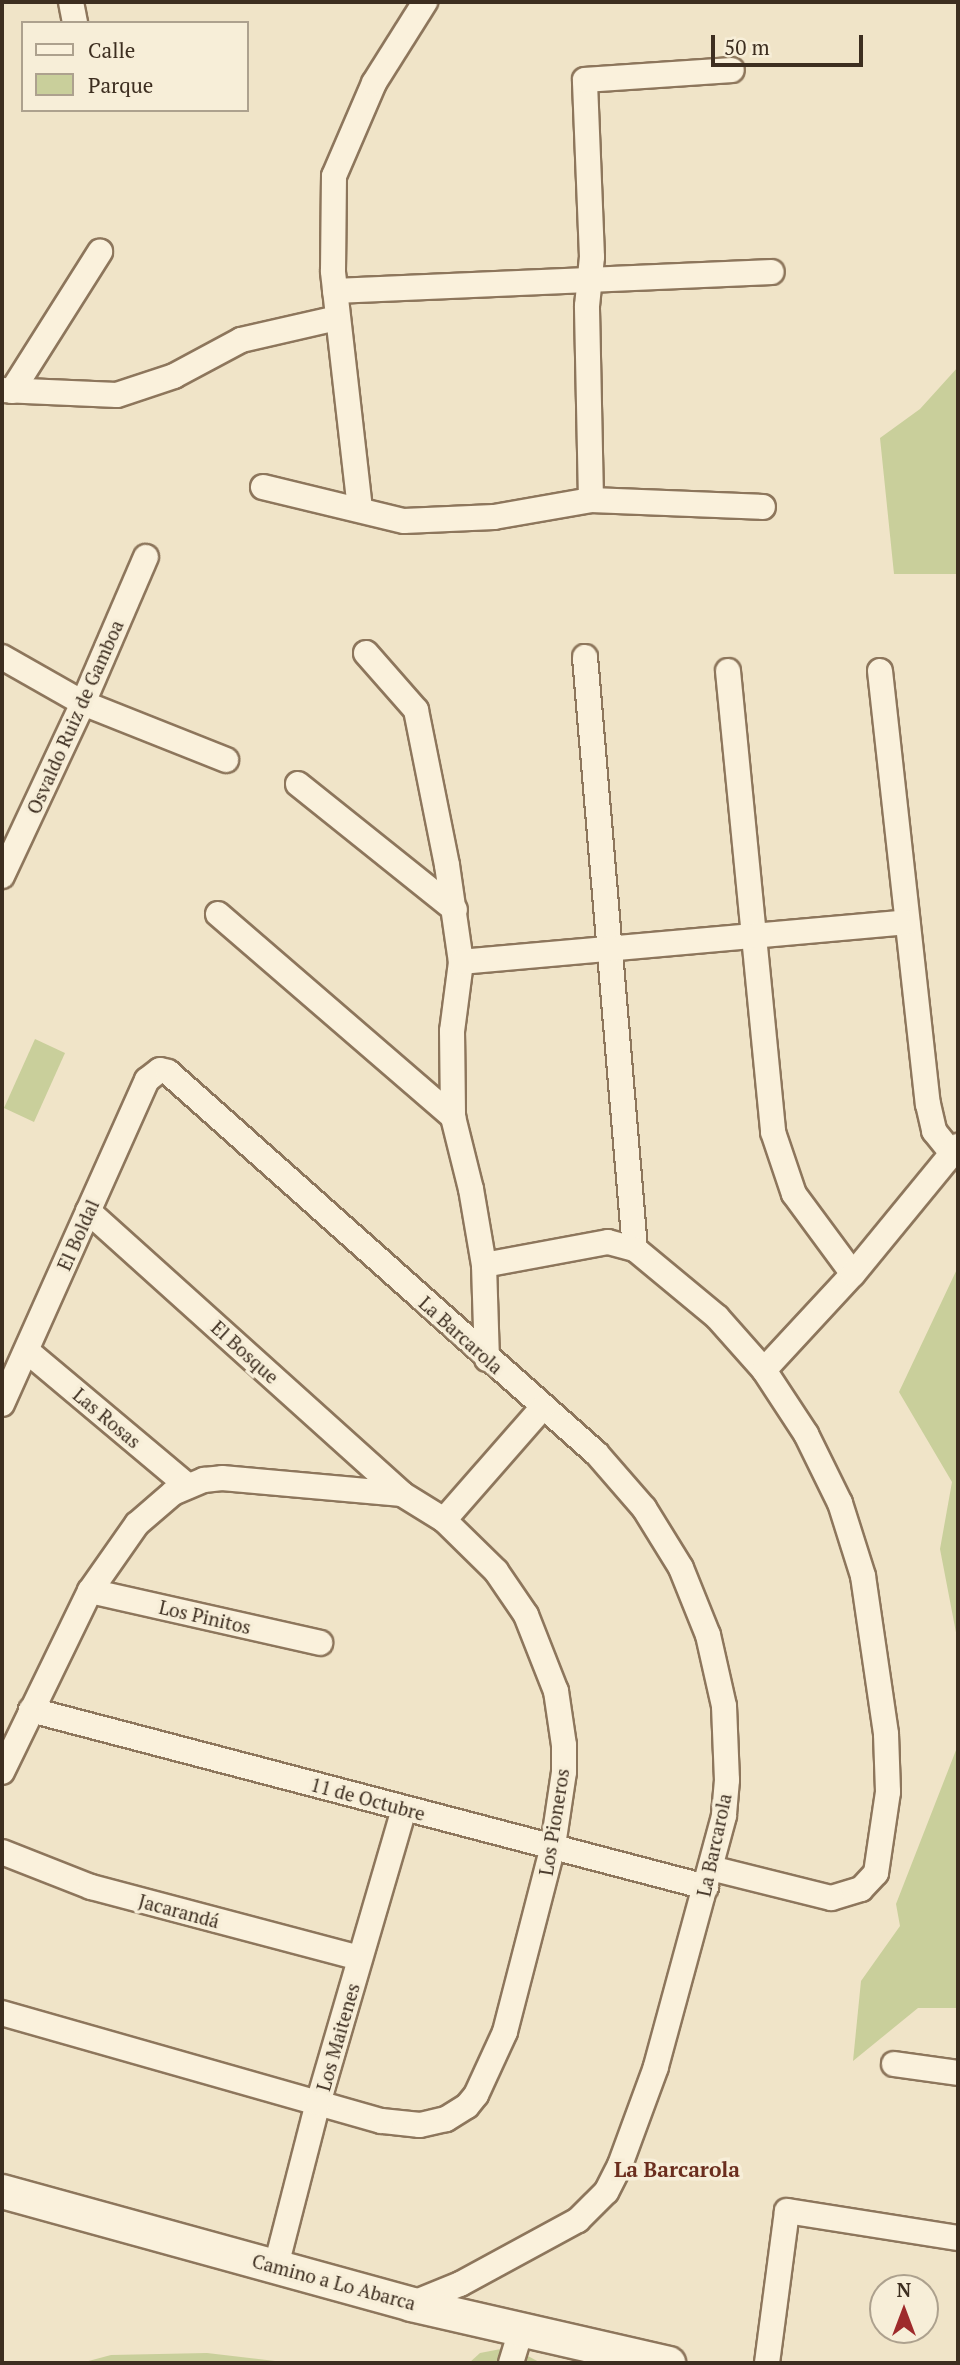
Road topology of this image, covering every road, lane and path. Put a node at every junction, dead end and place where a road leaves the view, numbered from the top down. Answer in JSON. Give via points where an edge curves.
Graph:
{"nodes":[{"id":1,"x":71,"y":2,"type":"edge"},
{"id":2,"x":425,"y":2,"type":"edge"},
{"id":3,"x":75,"y":21,"type":"edge"},
{"id":4,"x":732,"y":71,"type":"dead end"},
{"id":5,"x":100,"y":252,"type":"dead end"},
{"id":6,"x":772,"y":272,"type":"dead end"},
{"id":7,"x":589,"y":281,"type":"junction"},
{"id":8,"x":335,"y":291,"type":"junction"},
{"id":9,"x":338,"y":318,"type":"junction"},
{"id":10,"x":7,"y":390,"type":"edge"},
{"id":11,"x":263,"y":487,"type":"dead end"},
{"id":12,"x":591,"y":500,"type":"junction"},
{"id":13,"x":763,"y":507,"type":"dead end"},
{"id":14,"x":360,"y":509,"type":"junction"},
{"id":15,"x":146,"y":556,"type":"dead end"},
{"id":16,"x":366,"y":653,"type":"dead end"},
{"id":17,"x":2,"y":657,"type":"edge"},
{"id":18,"x":585,"y":657,"type":"dead end"},
{"id":19,"x":728,"y":671,"type":"dead end"},
{"id":20,"x":880,"y":671,"type":"dead end"},
{"id":21,"x":83,"y":703,"type":"junction"},
{"id":22,"x":226,"y":760,"type":"dead end"},
{"id":23,"x":298,"y":785,"type":"dead end"},
{"id":24,"x":2,"y":876,"type":"edge"},
{"id":25,"x":455,"y":910,"type":"junction"},
{"id":26,"x":218,"y":914,"type":"dead end"},
{"id":27,"x":907,"y":922,"type":"junction"},
{"id":28,"x":753,"y":936,"type":"junction"},
{"id":29,"x":611,"y":949,"type":"junction"},
{"id":30,"x":461,"y":962,"type":"junction"},
{"id":31,"x":160,"y":1070,"type":"joint"},
{"id":32,"x":453,"y":1117,"type":"junction"},
{"id":33,"x":955,"y":1149,"type":"edge"},
{"id":34,"x":88,"y":1211,"type":"junction"},
{"id":35,"x":635,"y":1249,"type":"junction"},
{"id":36,"x":484,"y":1265,"type":"junction"},
{"id":37,"x":853,"y":1274,"type":"junction"},
{"id":38,"x":27,"y":1351,"type":"junction"},
{"id":39,"x":487,"y":1359,"type":"junction"},
{"id":40,"x":764,"y":1370,"type":"junction"},
{"id":41,"x":2,"y":1404,"type":"edge"},
{"id":42,"x":542,"y":1408,"type":"junction"},
{"id":43,"x":188,"y":1486,"type":"junction"},
{"id":44,"x":402,"y":1494,"type":"junction"},
{"id":45,"x":444,"y":1520,"type":"junction"},
{"id":46,"x":90,"y":1591,"type":"junction"},
{"id":47,"x":320,"y":1643,"type":"dead end"},
{"id":48,"x":31,"y":1710,"type":"junction"},
{"id":49,"x":2,"y":1772,"type":"edge"},
{"id":50,"x":404,"y":1809,"type":"junction"},
{"id":51,"x":553,"y":1846,"type":"junction"},
{"id":52,"x":2,"y":1852,"type":"edge"},
{"id":53,"x":709,"y":1877,"type":"junction"},
{"id":54,"x":360,"y":1958,"type":"junction"},
{"id":55,"x":2,"y":2013,"type":"edge"},
{"id":56,"x":894,"y":2064,"type":"dead end"},
{"id":57,"x":958,"y":2073,"type":"edge"},
{"id":58,"x":318,"y":2103,"type":"junction"},
{"id":59,"x":2,"y":2191,"type":"edge"},
{"id":60,"x":958,"y":2238,"type":"edge"},
{"id":61,"x":276,"y":2266,"type":"junction"},
{"id":62,"x":411,"y":2304,"type":"junction"},
{"id":63,"x":521,"y":2330,"type":"junction"},
{"id":64,"x":636,"y":2360,"type":"edge"},
{"id":65,"x":511,"y":2363,"type":"edge"},
{"id":66,"x":668,"y":2363,"type":"edge"},
{"id":67,"x":767,"y":2363,"type":"edge"}],
"edges":[{"from":1,"to":3,"type":"street"},
{"from":2,"to":8,"type":"street","via":[[374,83],[334,176]]},
{"from":4,"to":7,"type":"street","via":[[584,80],[592,257]]},
{"from":5,"to":10,"type":"street"},
{"from":6,"to":7,"type":"street"},
{"from":7,"to":8,"type":"street"},
{"from":7,"to":12,"type":"street"},
{"from":8,"to":9,"type":"street"},
{"from":9,"to":10,"type":"street","via":[[241,340],[174,376],[117,395]]},
{"from":9,"to":14,"type":"street"},
{"from":11,"to":14,"type":"street"},
{"from":12,"to":13,"type":"street"},
{"from":12,"to":14,"type":"street","via":[[494,517],[404,521]]},
{"from":15,"to":21,"type":"street","name":"Osvaldo Ruiz de Gamboa"},
{"from":16,"to":25,"type":"street","via":[[416,710]]},
{"from":17,"to":21,"type":"street"},
{"from":18,"to":29,"type":"street"},
{"from":19,"to":28,"type":"street"},
{"from":20,"to":27,"type":"street"},
{"from":21,"to":22,"type":"street"},
{"from":21,"to":24,"type":"street","name":"Osvaldo Ruiz de Gamboa"},
{"from":23,"to":25,"type":"street"},
{"from":25,"to":30,"type":"street"},
{"from":26,"to":32,"type":"street"},
{"from":27,"to":28,"type":"street"},
{"from":27,"to":33,"type":"street","via":[[932,1121],[939,1139]]},
{"from":28,"to":29,"type":"street"},
{"from":28,"to":37,"type":"street","via":[[773,1132],[794,1194]]},
{"from":29,"to":30,"type":"street"},
{"from":29,"to":35,"type":"street"},
{"from":30,"to":32,"type":"street","via":[[452,1031]]},
{"from":31,"to":34,"type":"street","name":"El Boldal","via":[[147,1080]]},
{"from":31,"to":39,"type":"street","name":"La Barcarola","via":[[168,1072]]},
{"from":32,"to":36,"type":"street"},
{"from":33,"to":37,"type":"street"},
{"from":34,"to":38,"type":"street","name":"El Boldal"},
{"from":34,"to":44,"type":"street","name":"El Bosque"},
{"from":35,"to":36,"type":"street","via":[[608,1242]]},
{"from":35,"to":40,"type":"street","name":"11 de Octubre","via":[[709,1308]]},
{"from":36,"to":39,"type":"street"},
{"from":37,"to":40,"type":"street"},
{"from":38,"to":41,"type":"street","name":"El Boldal"},
{"from":38,"to":43,"type":"street","name":"Las Rosas"},
{"from":39,"to":42,"type":"street","name":"La Barcarola"},
{"from":40,"to":53,"type":"street","name":"11 de Octubre","via":[[824,1468],[863,1576],[886,1734],[886,1821],[876,1873],[861,1889],[842,1897]]},
{"from":42,"to":45,"type":"street"},
{"from":42,"to":53,"type":"street","name":"La Barcarola","via":[[597,1454],[643,1508],[681,1568],[704,1623],[719,1682],[727,1743],[724,1816]]},
{"from":43,"to":44,"type":"street","name":"Los Pioneros","via":[[240,1477]]},
{"from":43,"to":46,"type":"street","name":"Los Pioneros","via":[[148,1512]]},
{"from":44,"to":45,"type":"street","name":"Los Pioneros"},
{"from":45,"to":51,"type":"street","name":"Los Pioneros","via":[[512,1592],[548,1665],[564,1745]]},
{"from":46,"to":47,"type":"street","name":"Los Pinitos"},
{"from":46,"to":48,"type":"street","name":"Los Pioneros"},
{"from":48,"to":49,"type":"street","name":"Los Pioneros"},
{"from":48,"to":50,"type":"street","name":"11 de Octubre"},
{"from":50,"to":51,"type":"street","name":"11 de Octubre"},
{"from":50,"to":54,"type":"street","name":"Los Maitenes"},
{"from":51,"to":53,"type":"street","name":"11 de Octubre"},
{"from":51,"to":58,"type":"street","name":"Los Pioneros","via":[[505,2032],[477,2095],[457,2113],[420,2125],[393,2123]]},
{"from":52,"to":54,"type":"street","name":"Jacarandá","via":[[91,1887]]},
{"from":53,"to":62,"type":"street","name":"La Barcarola","via":[[656,2067],[606,2192],[561,2230],[460,2284]]},
{"from":54,"to":58,"type":"street","name":"Los Maitenes"},
{"from":55,"to":58,"type":"street","name":"Los Pioneros"},
{"from":56,"to":57,"type":"street"},
{"from":58,"to":61,"type":"street","name":"Los Maitenes"},
{"from":59,"to":61,"type":"main road","name":"Camino a Lo Abarca"},
{"from":60,"to":67,"type":"street","via":[[787,2211]]},
{"from":61,"to":62,"type":"main road","name":"Camino a Lo Abarca"},
{"from":62,"to":63,"type":"main road","name":"Camino a Lo Abarca"},
{"from":63,"to":64,"type":"main road","name":"Camino a Lo Abarca"},
{"from":63,"to":65,"type":"street"},
{"from":64,"to":66,"type":"main road","name":"Camino a Lo Abarca"}]}
